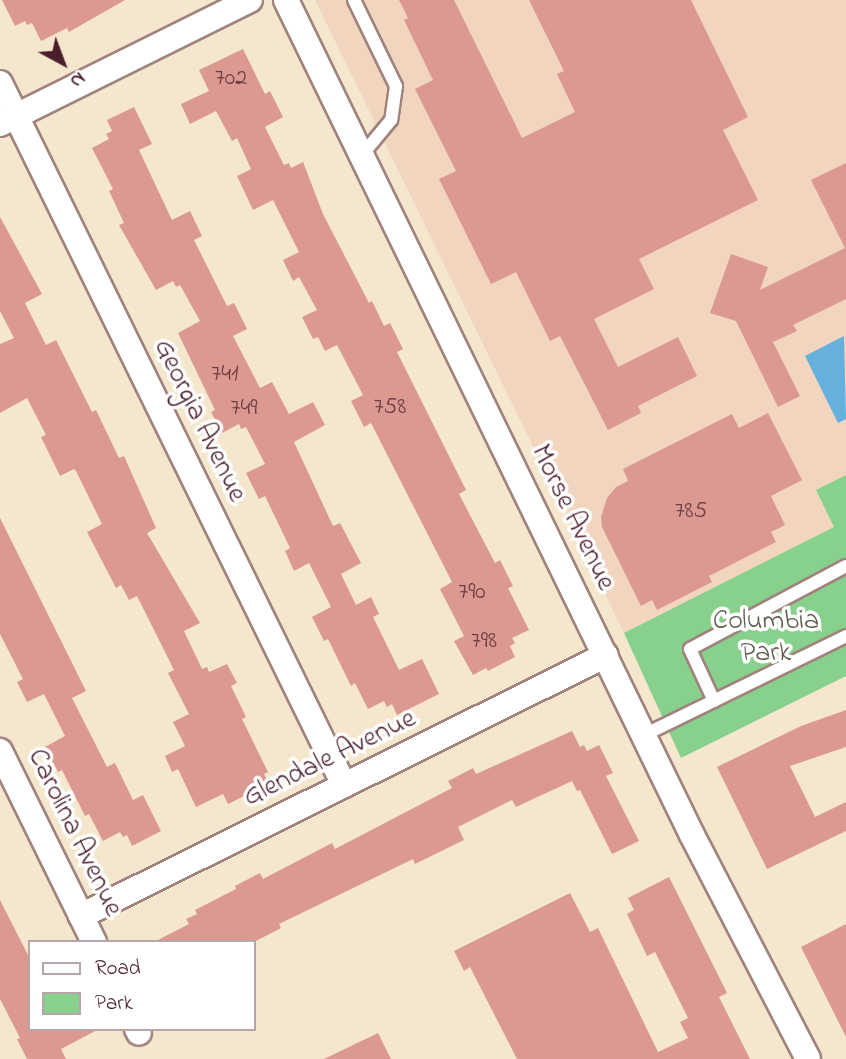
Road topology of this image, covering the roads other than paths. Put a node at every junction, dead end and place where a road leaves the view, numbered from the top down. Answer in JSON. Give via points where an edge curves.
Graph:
{"nodes":[{"id":1,"x":250,"y":0,"type":"edge"},
{"id":2,"x":286,"y":0,"type":"edge"},
{"id":3,"x":354,"y":0,"type":"edge"},
{"id":4,"x":0,"y":83,"type":"edge"},
{"id":5,"x":8,"y":120,"type":"edge"},
{"id":6,"x":362,"y":155,"type":"junction"},
{"id":7,"x":846,"y":566,"type":"edge"},
{"id":8,"x":846,"y":636,"type":"edge"},
{"id":9,"x":606,"y":655,"type":"junction"},
{"id":10,"x":714,"y":701,"type":"junction"},
{"id":11,"x":644,"y":735,"type":"junction"},
{"id":12,"x":0,"y":751,"type":"edge"},
{"id":13,"x":344,"y":785,"type":"junction"},
{"id":14,"x":81,"y":916,"type":"junction"},
{"id":15,"x":93,"y":940,"type":"edge"},
{"id":16,"x":808,"y":1059,"type":"edge"}],
"edges":[{"from":1,"to":5,"type":"street"},
{"from":2,"to":6,"type":"street","name":"Morse Avenue"},
{"from":3,"to":6,"type":"lane","via":[[396,86],[391,120]]},
{"from":4,"to":5,"type":"street","name":"Georgia Avenue"},
{"from":5,"to":13,"type":"street","name":"Georgia Avenue"},
{"from":6,"to":9,"type":"street","name":"Morse Avenue"},
{"from":7,"to":10,"type":"lane","via":[[690,649]]},
{"from":8,"to":10,"type":"lane"},
{"from":9,"to":11,"type":"street","name":"Morse Avenue"},
{"from":9,"to":13,"type":"street","name":"Glendale Avenue"},
{"from":10,"to":11,"type":"lane"},
{"from":11,"to":16,"type":"street","name":"Morse Avenue"},
{"from":12,"to":14,"type":"street","name":"Carolina Avenue"},
{"from":13,"to":14,"type":"street","name":"Glendale Avenue"},
{"from":14,"to":15,"type":"street","name":"Carolina Avenue"}]}
